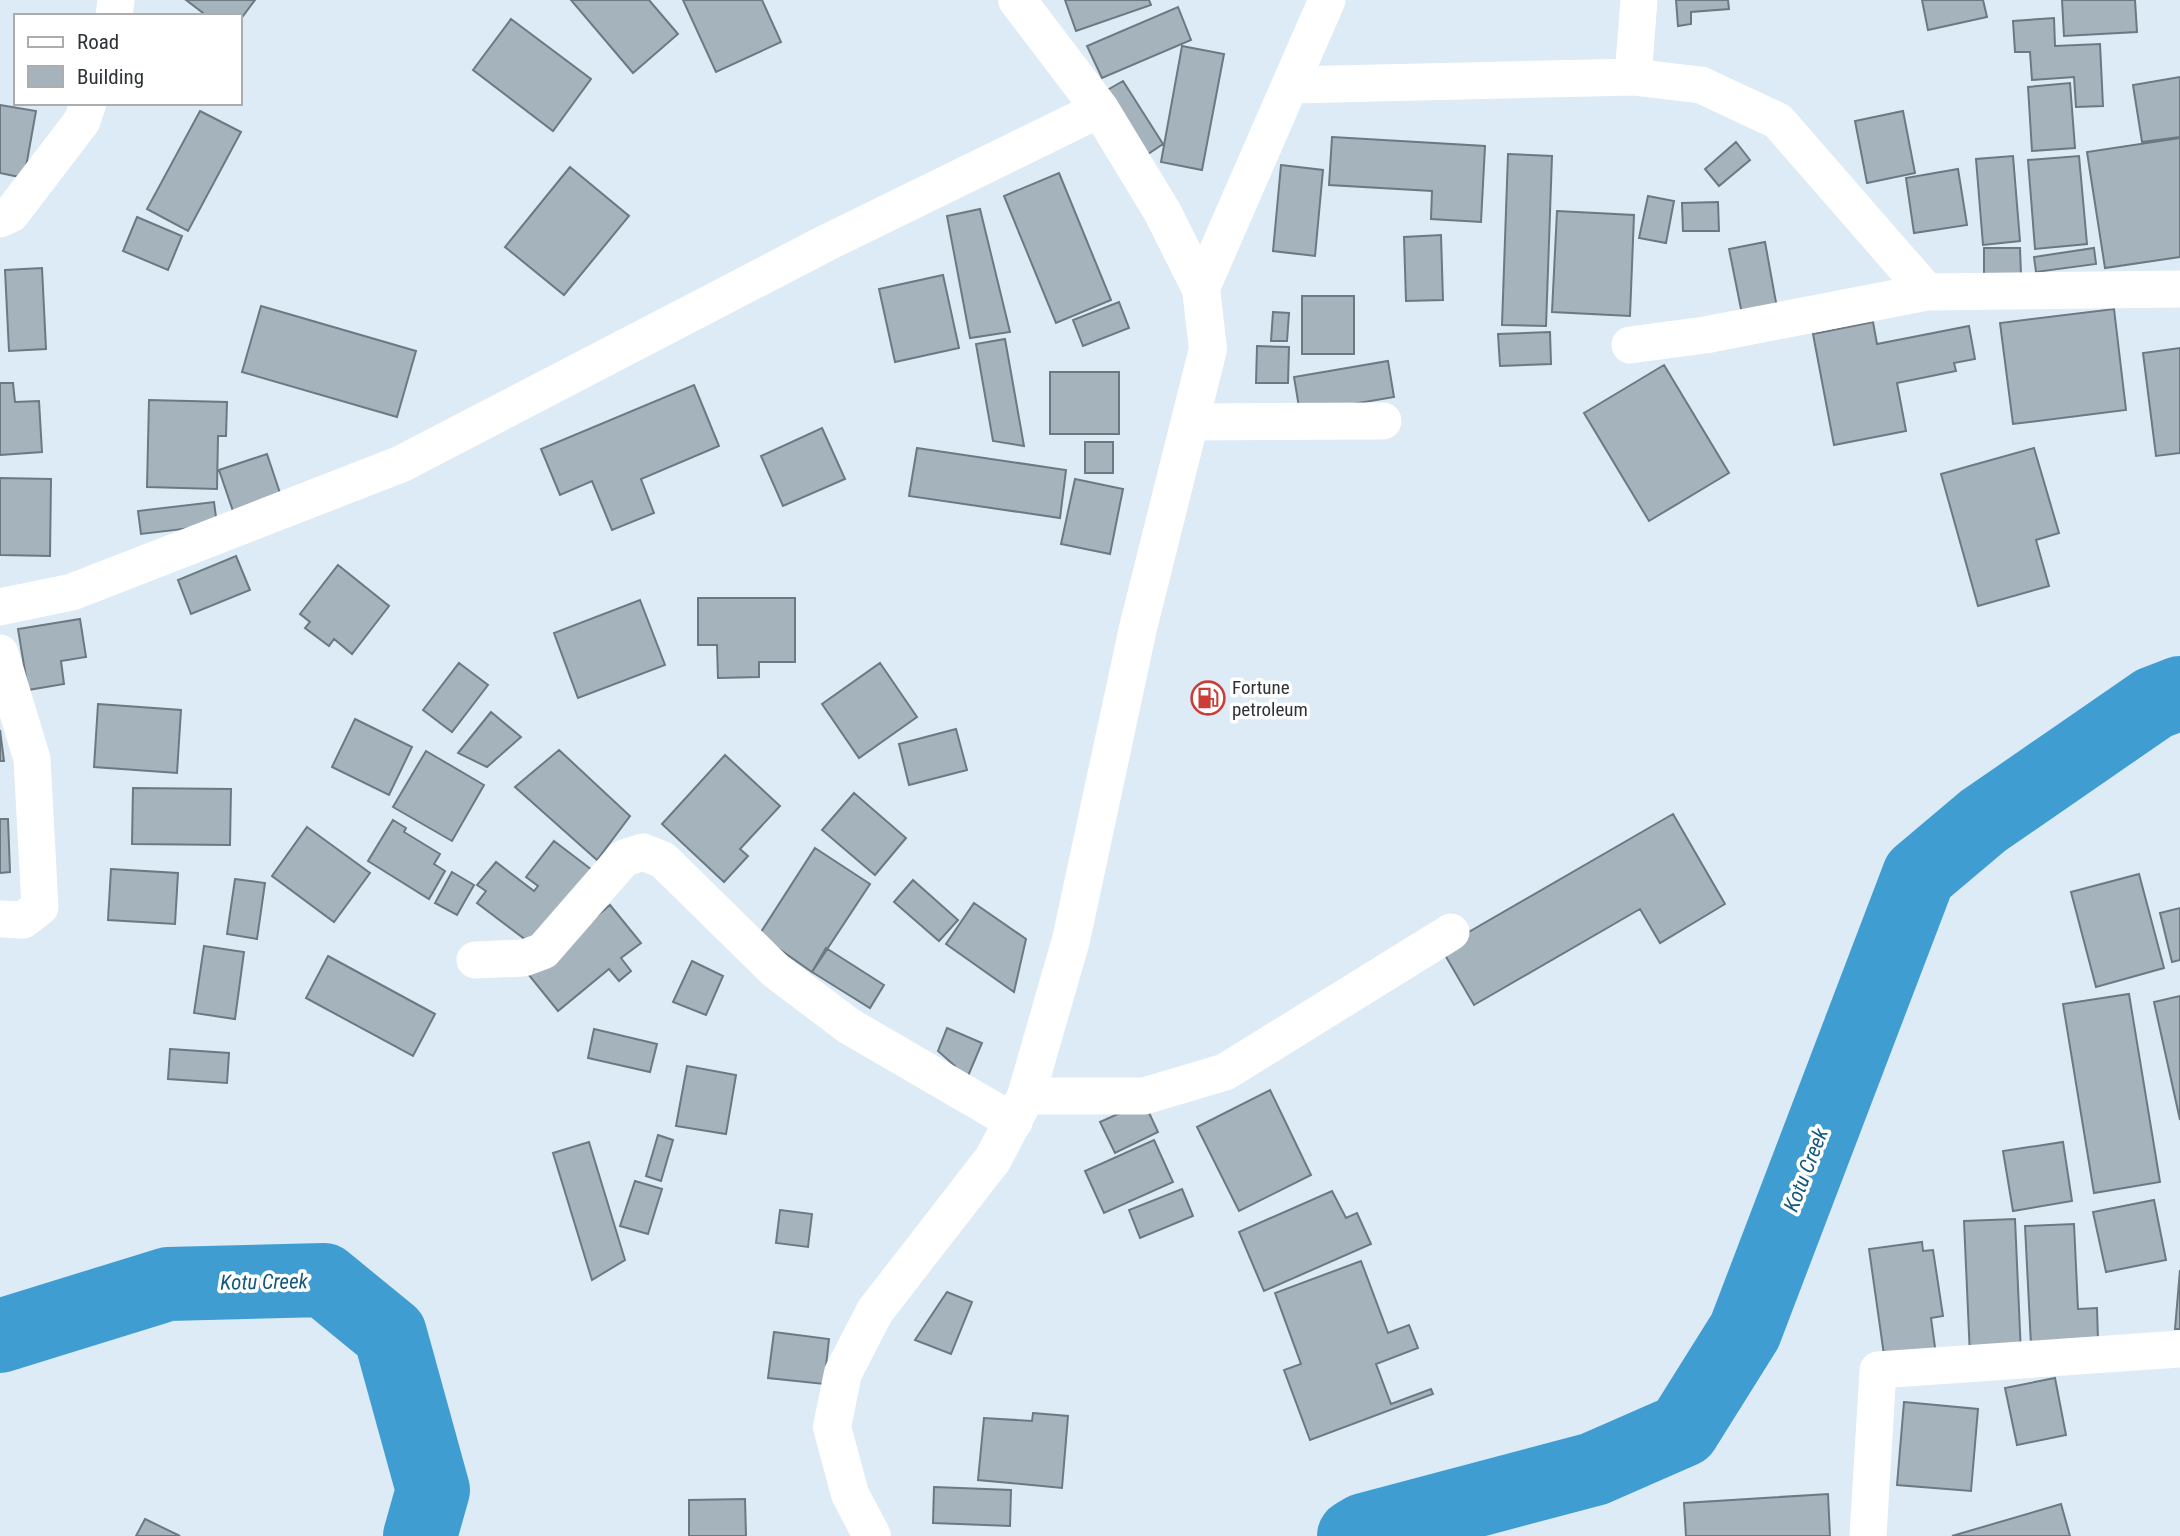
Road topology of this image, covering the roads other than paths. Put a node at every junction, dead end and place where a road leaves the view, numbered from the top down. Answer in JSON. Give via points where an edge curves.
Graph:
{"nodes":[{"id":1,"x":1017,"y":0,"type":"edge"},
{"id":2,"x":1327,"y":0,"type":"edge"},
{"id":3,"x":1639,"y":0,"type":"edge"},
{"id":4,"x":1633,"y":77,"type":"junction"},
{"id":5,"x":1293,"y":85,"type":"junction"},
{"id":6,"x":87,"y":105,"type":"edge"},
{"id":7,"x":1100,"y":109,"type":"junction"},
{"id":8,"x":0,"y":219,"type":"edge"},
{"id":9,"x":1201,"y":289,"type":"junction"},
{"id":10,"x":2180,"y":289,"type":"edge"},
{"id":11,"x":1927,"y":292,"type":"junction"},
{"id":12,"x":1630,"y":345,"type":"dead end"},
{"id":13,"x":1383,"y":421,"type":"dead end"},
{"id":14,"x":1192,"y":422,"type":"junction"},
{"id":15,"x":0,"y":607,"type":"edge"},
{"id":16,"x":0,"y":653,"type":"edge"},
{"id":17,"x":0,"y":919,"type":"edge"},
{"id":18,"x":1451,"y":932,"type":"dead end"},
{"id":19,"x":475,"y":960,"type":"dead end"},
{"id":20,"x":1020,"y":1109,"type":"junction"},
{"id":21,"x":2180,"y":1349,"type":"edge"},
{"id":22,"x":872,"y":1536,"type":"edge"},
{"id":23,"x":1868,"y":1536,"type":"edge"}],
"edges":[{"from":1,"to":7,"type":"street"},
{"from":2,"to":5,"type":"street"},
{"from":3,"to":4,"type":"street"},
{"from":4,"to":5,"type":"street"},
{"from":4,"to":11,"type":"street","via":[[1701,85],[1778,121]]},
{"from":5,"to":9,"type":"street"},
{"from":6,"to":8,"type":"street","via":[[82,121],[11,214]]},
{"from":7,"to":9,"type":"street","via":[[1163,213]]},
{"from":7,"to":15,"type":"street","via":[[826,243],[401,464],[72,592]]},
{"from":9,"to":14,"type":"street","via":[[1208,349]]},
{"from":10,"to":11,"type":"street"},
{"from":11,"to":12,"type":"street"},
{"from":13,"to":14,"type":"street"},
{"from":14,"to":20,"type":"street","via":[[1138,628],[1071,940]]},
{"from":16,"to":17,"type":"street","via":[[32,759],[40,907],[23,920]]},
{"from":18,"to":20,"type":"street","via":[[1225,1072],[1144,1096]]},
{"from":19,"to":20,"type":"street","via":[[524,958],[542,951],[624,858],[643,852],[663,860],[776,971],[849,1026]]},
{"from":20,"to":22,"type":"street","via":[[993,1159],[875,1311],[843,1373],[832,1427],[850,1494]]},
{"from":21,"to":23,"type":"street","via":[[1878,1370]]}]}
